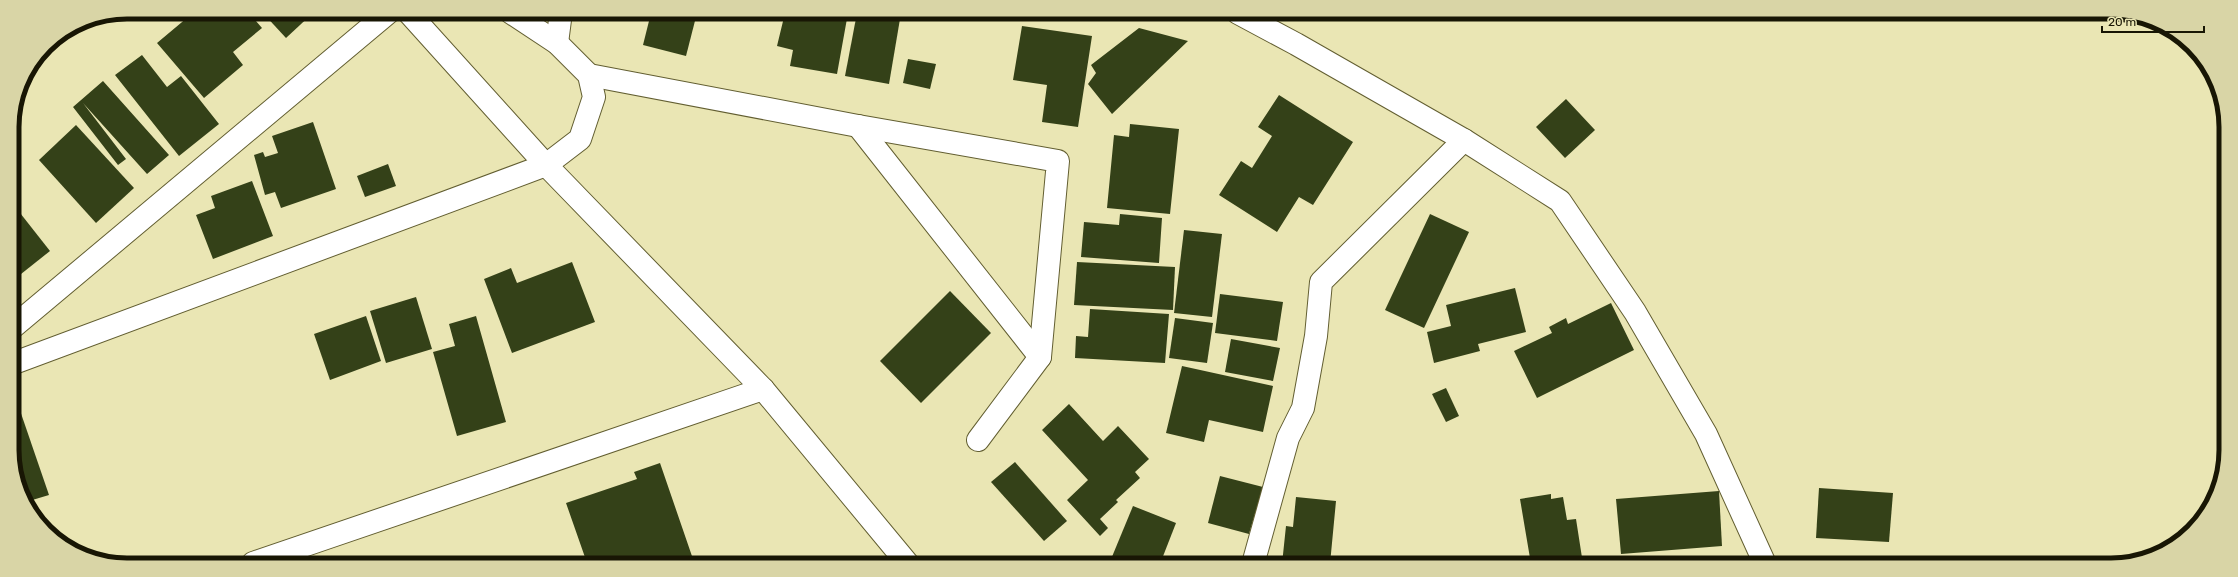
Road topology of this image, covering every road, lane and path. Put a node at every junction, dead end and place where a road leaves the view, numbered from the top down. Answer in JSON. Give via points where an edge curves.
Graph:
{"nodes":[{"id":1,"x":381,"y":19,"type":"edge"},
{"id":2,"x":414,"y":19,"type":"edge"},
{"id":3,"x":521,"y":19,"type":"edge"},
{"id":4,"x":560,"y":19,"type":"edge"},
{"id":5,"x":1249,"y":19,"type":"edge"},
{"id":6,"x":557,"y":43,"type":"junction"},
{"id":7,"x":589,"y":75,"type":"junction"},
{"id":8,"x":858,"y":126,"type":"junction"},
{"id":9,"x":1464,"y":140,"type":"junction"},
{"id":10,"x":546,"y":165,"type":"junction"},
{"id":11,"x":19,"y":322,"type":"edge"},
{"id":12,"x":1040,"y":357,"type":"junction"},
{"id":13,"x":19,"y":361,"type":"edge"},
{"id":14,"x":763,"y":389,"type":"junction"},
{"id":15,"x":978,"y":440,"type":"dead end"},
{"id":16,"x":268,"y":558,"type":"edge"},
{"id":17,"x":903,"y":558,"type":"edge"},
{"id":18,"x":1255,"y":558,"type":"edge"},
{"id":19,"x":1763,"y":558,"type":"edge"}],
"edges":[{"from":1,"to":11,"type":"street"},
{"from":2,"to":10,"type":"street"},
{"from":3,"to":6,"type":"street"},
{"from":4,"to":6,"type":"street"},
{"from":5,"to":9,"type":"street"},
{"from":6,"to":7,"type":"street"},
{"from":7,"to":8,"type":"street"},
{"from":7,"to":10,"type":"street","via":[[594,97],[580,139]]},
{"from":8,"to":12,"type":"street"},
{"from":8,"to":12,"type":"street","via":[[1058,161]]},
{"from":9,"to":18,"type":"street","via":[[1321,282],[1316,336],[1303,408],[1288,438]]},
{"from":9,"to":19,"type":"street","via":[[1560,202],[1634,312],[1706,434]]},
{"from":10,"to":13,"type":"street"},
{"from":10,"to":14,"type":"street"},
{"from":12,"to":15,"type":"street"},
{"from":14,"to":16,"type":"street"},
{"from":14,"to":17,"type":"street"}]}
